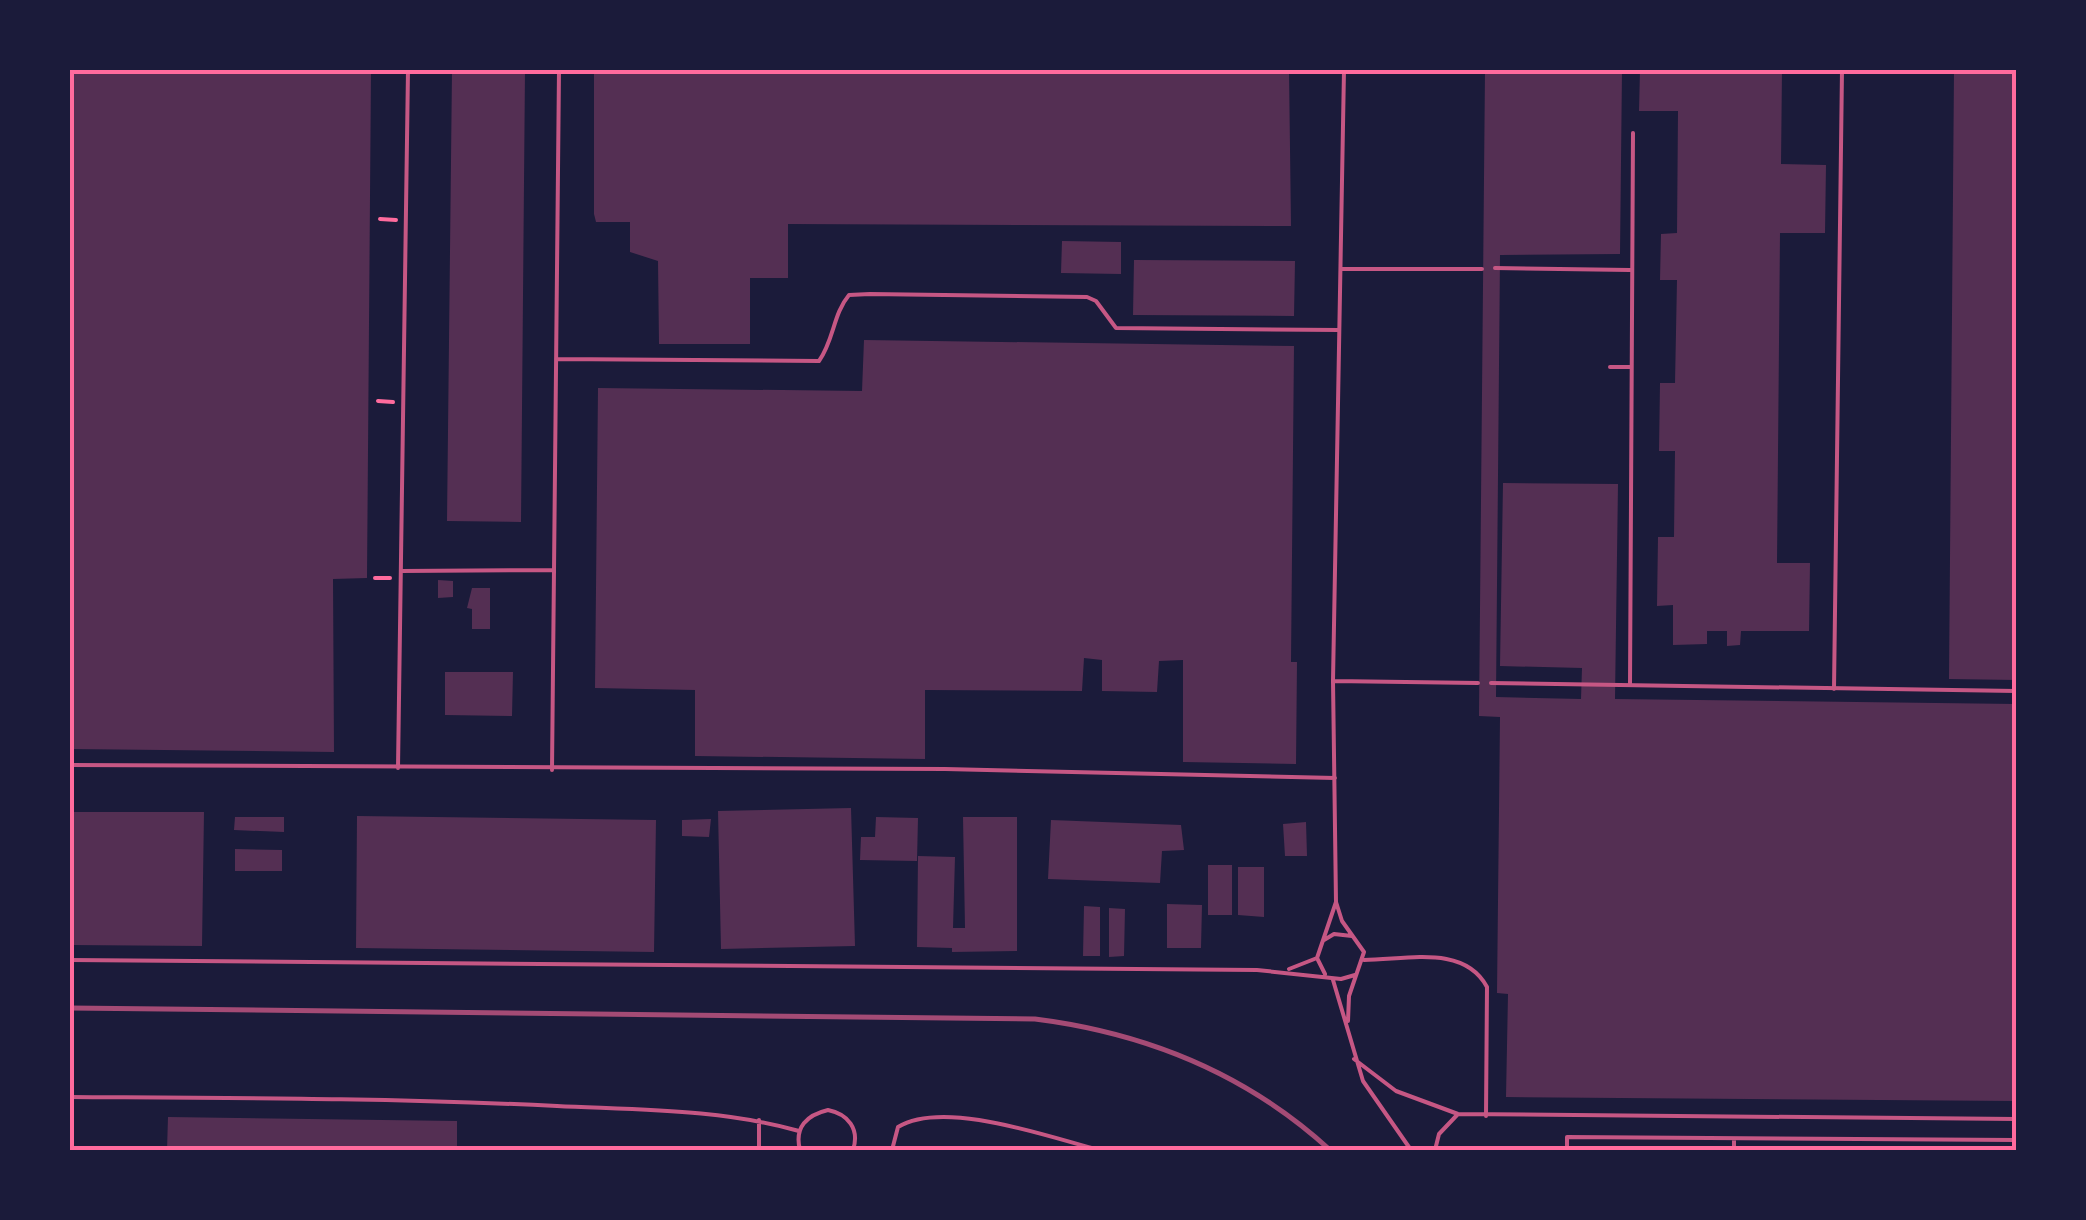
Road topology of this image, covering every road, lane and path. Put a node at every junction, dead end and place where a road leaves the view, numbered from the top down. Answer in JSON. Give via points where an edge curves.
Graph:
{"nodes":[{"id":1,"x":408,"y":70,"type":"edge"},
{"id":2,"x":559,"y":70,"type":"edge"},
{"id":3,"x":1344,"y":70,"type":"edge"},
{"id":4,"x":1842,"y":70,"type":"edge"},
{"id":5,"x":1633,"y":133,"type":"dead end"},
{"id":6,"x":380,"y":219,"type":"dead end"},
{"id":7,"x":400,"y":220,"type":"dead end"},
{"id":8,"x":1494,"y":268,"type":"dead end"},
{"id":9,"x":1341,"y":269,"type":"junction"},
{"id":10,"x":1482,"y":269,"type":"dead end"},
{"id":11,"x":1632,"y":270,"type":"junction"},
{"id":12,"x":1339,"y":330,"type":"junction"},
{"id":13,"x":556,"y":359,"type":"junction"},
{"id":14,"x":1610,"y":366,"type":"dead end"},
{"id":15,"x":1631,"y":367,"type":"junction"},
{"id":16,"x":378,"y":401,"type":"dead end"},
{"id":17,"x":398,"y":402,"type":"dead end"},
{"id":18,"x":554,"y":570,"type":"junction"},
{"id":19,"x":400,"y":571,"type":"junction"},
{"id":20,"x":375,"y":578,"type":"dead end"},
{"id":21,"x":395,"y":578,"type":"dead end"},
{"id":22,"x":1333,"y":681,"type":"junction"},
{"id":23,"x":1478,"y":683,"type":"dead end"},
{"id":24,"x":1492,"y":683,"type":"dead end"},
{"id":25,"x":1630,"y":685,"type":"junction"},
{"id":26,"x":1834,"y":689,"type":"junction"},
{"id":27,"x":2016,"y":691,"type":"edge"},
{"id":28,"x":70,"y":765,"type":"edge"},
{"id":29,"x":398,"y":768,"type":"junction"},
{"id":30,"x":552,"y":770,"type":"junction"},
{"id":31,"x":1335,"y":778,"type":"junction"},
{"id":32,"x":1336,"y":902,"type":"junction"},
{"id":33,"x":1352,"y":936,"type":"junction"},
{"id":34,"x":1324,"y":940,"type":"junction"},
{"id":35,"x":1317,"y":958,"type":"junction"},
{"id":36,"x":70,"y":960,"type":"edge"},
{"id":37,"x":1364,"y":960,"type":"junction"},
{"id":38,"x":1284,"y":971,"type":"junction"},
{"id":39,"x":1326,"y":975,"type":"junction"},
{"id":40,"x":1356,"y":975,"type":"junction"},
{"id":41,"x":1333,"y":979,"type":"junction"},
{"id":42,"x":1348,"y":1023,"type":"junction"},
{"id":43,"x":1354,"y":1059,"type":"junction"},
{"id":44,"x":70,"y":1098,"type":"edge"},
{"id":45,"x":1458,"y":1114,"type":"junction"},
{"id":46,"x":1486,"y":1116,"type":"junction"},
{"id":47,"x":2016,"y":1119,"type":"edge"},
{"id":48,"x":758,"y":1120,"type":"junction"},
{"id":49,"x":799,"y":1131,"type":"junction"},
{"id":50,"x":1734,"y":1139,"type":"junction"},
{"id":51,"x":2016,"y":1140,"type":"edge"},
{"id":52,"x":759,"y":1150,"type":"edge"},
{"id":53,"x":800,"y":1150,"type":"edge"},
{"id":54,"x":853,"y":1150,"type":"edge"},
{"id":55,"x":892,"y":1150,"type":"edge"},
{"id":56,"x":1098,"y":1150,"type":"edge"},
{"id":57,"x":1411,"y":1150,"type":"edge"},
{"id":58,"x":1434,"y":1150,"type":"edge"},
{"id":59,"x":1567,"y":1150,"type":"edge"},
{"id":60,"x":1734,"y":1150,"type":"edge"}],
"edges":[{"from":1,"to":19,"type":"lane"},
{"from":2,"to":13,"type":"lane"},
{"from":3,"to":9,"type":"lane"},
{"from":4,"to":26,"type":"lane"},
{"from":5,"to":11,"type":"lane"},
{"from":6,"to":7,"type":"path"},
{"from":8,"to":11,"type":"lane"},
{"from":9,"to":10,"type":"lane"},
{"from":9,"to":12,"type":"lane"},
{"from":11,"to":15,"type":"lane"},
{"from":12,"to":13,"type":"lane","via":[[1116,328],[1087,297],[848,295],[819,360]]},
{"from":12,"to":22,"type":"lane"},
{"from":13,"to":18,"type":"lane"},
{"from":14,"to":15,"type":"lane"},
{"from":15,"to":25,"type":"lane"},
{"from":16,"to":17,"type":"path"},
{"from":18,"to":19,"type":"lane"},
{"from":18,"to":30,"type":"lane"},
{"from":19,"to":29,"type":"lane"},
{"from":20,"to":21,"type":"path"},
{"from":22,"to":23,"type":"lane"},
{"from":22,"to":31,"type":"lane"},
{"from":24,"to":25,"type":"lane"},
{"from":25,"to":26,"type":"lane"},
{"from":26,"to":27,"type":"lane"},
{"from":28,"to":29,"type":"lane"},
{"from":29,"to":30,"type":"lane"},
{"from":30,"to":31,"type":"lane","via":[[945,769]]},
{"from":31,"to":32,"type":"lane"},
{"from":32,"to":33,"type":"lane"},
{"from":32,"to":34,"type":"lane"},
{"from":33,"to":34,"type":"lane"},
{"from":33,"to":37,"type":"lane"},
{"from":34,"to":35,"type":"lane"},
{"from":35,"to":38,"type":"lane"},
{"from":35,"to":39,"type":"lane"},
{"from":36,"to":38,"type":"lane"},
{"from":37,"to":40,"type":"lane"},
{"from":37,"to":46,"type":"lane","via":[[1451,958],[1479,972],[1488,988]]},
{"from":38,"to":39,"type":"lane"},
{"from":39,"to":41,"type":"lane"},
{"from":40,"to":41,"type":"lane"},
{"from":40,"to":42,"type":"lane"},
{"from":41,"to":42,"type":"lane"},
{"from":42,"to":43,"type":"lane"},
{"from":43,"to":45,"type":"lane","via":[[1396,1091]]},
{"from":43,"to":57,"type":"lane"},
{"from":44,"to":48,"type":"lane","via":[[396,1098]]},
{"from":45,"to":46,"type":"lane"},
{"from":45,"to":58,"type":"lane"},
{"from":46,"to":47,"type":"lane"},
{"from":48,"to":49,"type":"lane"},
{"from":48,"to":52,"type":"lane"},
{"from":49,"to":53,"type":"lane"},
{"from":49,"to":54,"type":"lane","via":[[814,1113],[838,1112],[854,1130]]},
{"from":50,"to":51,"type":"lane"},
{"from":50,"to":59,"type":"lane","via":[[1567,1137]]},
{"from":50,"to":60,"type":"lane"},
{"from":55,"to":56,"type":"lane","via":[[898,1126],[942,1117],[1017,1127]]}]}
